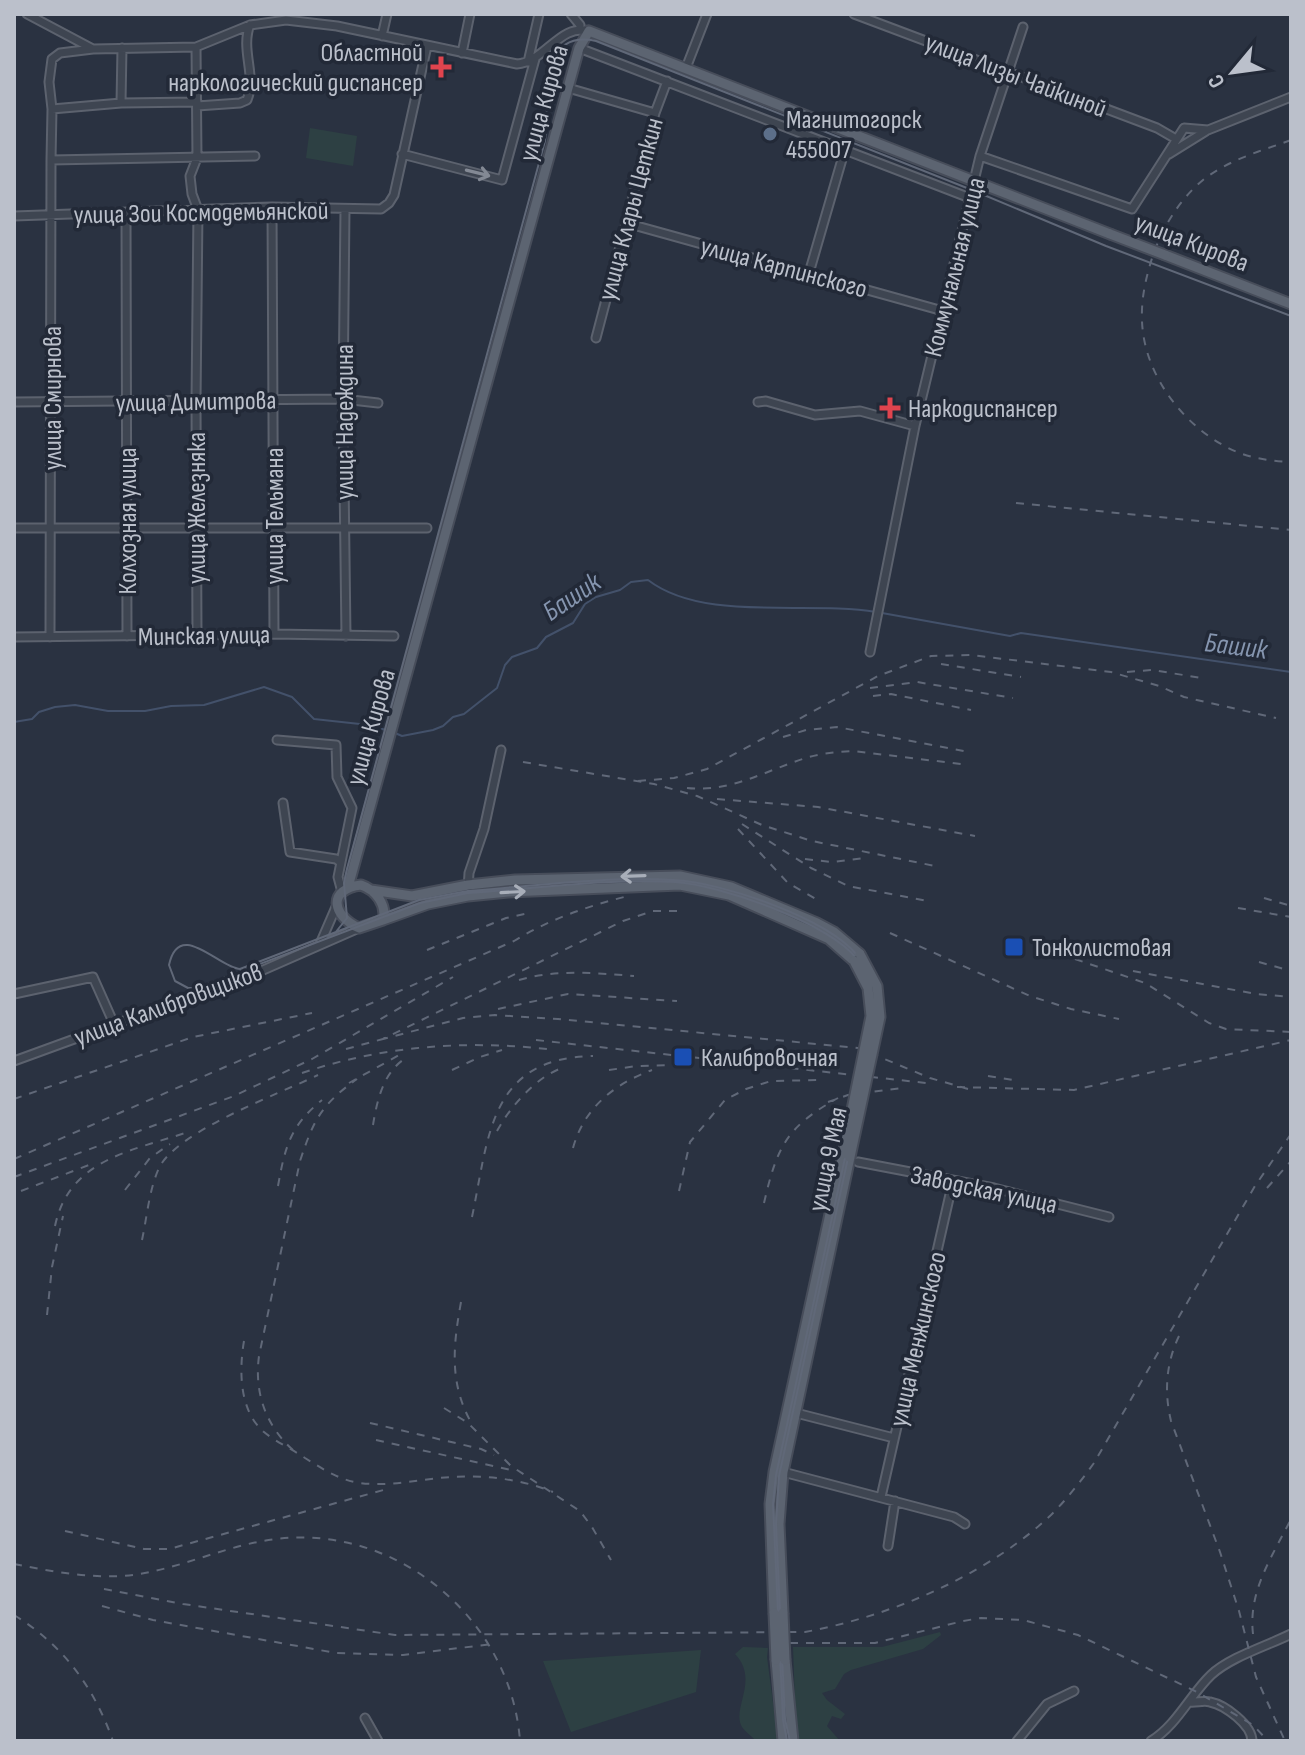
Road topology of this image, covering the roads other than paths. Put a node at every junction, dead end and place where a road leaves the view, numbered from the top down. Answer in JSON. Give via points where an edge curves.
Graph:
{"nodes":[{"id":1,"x":27,"y":14,"type":"edge"},
{"id":2,"x":322,"y":14,"type":"edge"},
{"id":3,"x":387,"y":14,"type":"edge"},
{"id":4,"x":470,"y":14,"type":"edge"},
{"id":5,"x":539,"y":14,"type":"edge"},
{"id":6,"x":571,"y":14,"type":"edge"},
{"id":7,"x":707,"y":14,"type":"edge"},
{"id":8,"x":854,"y":14,"type":"edge"},
{"id":9,"x":321,"y":23,"type":"junction"},
{"id":10,"x":250,"y":25,"type":"junction"},
{"id":11,"x":1023,"y":27,"type":"dead end"},
{"id":12,"x":584,"y":30,"type":"junction"},
{"id":13,"x":382,"y":36,"type":"junction"},
{"id":14,"x":427,"y":46,"type":"junction"},
{"id":15,"x":196,"y":47,"type":"junction"},
{"id":16,"x":122,"y":48,"type":"junction"},
{"id":17,"x":579,"y":48,"type":"junction"},
{"id":18,"x":93,"y":49,"type":"junction"},
{"id":19,"x":462,"y":53,"type":"junction"},
{"id":20,"x":531,"y":61,"type":"junction"},
{"id":21,"x":686,"y":68,"type":"junction"},
{"id":22,"x":1008,"y":74,"type":"junction"},
{"id":23,"x":667,"y":81,"type":"junction"},
{"id":24,"x":568,"y":88,"type":"junction"},
{"id":25,"x":1291,"y":97,"type":"edge"},
{"id":26,"x":121,"y":103,"type":"junction"},
{"id":27,"x":197,"y":104,"type":"junction"},
{"id":28,"x":52,"y":109,"type":"junction"},
{"id":29,"x":655,"y":113,"type":"junction"},
{"id":30,"x":1208,"y":130,"type":"junction"},
{"id":31,"x":1176,"y":139,"type":"junction"},
{"id":32,"x":845,"y":149,"type":"junction"},
{"id":33,"x":402,"y":154,"type":"junction"},
{"id":34,"x":1167,"y":155,"type":"junction"},
{"id":35,"x":255,"y":156,"type":"dead end"},
{"id":36,"x":980,"y":156,"type":"junction"},
{"id":37,"x":197,"y":158,"type":"junction"},
{"id":38,"x":51,"y":160,"type":"junction"},
{"id":39,"x":974,"y":181,"type":"junction"},
{"id":40,"x":970,"y":198,"type":"junction"},
{"id":41,"x":272,"y":207,"type":"junction"},
{"id":42,"x":345,"y":209,"type":"junction"},
{"id":43,"x":198,"y":210,"type":"junction"},
{"id":44,"x":126,"y":213,"type":"junction"},
{"id":45,"x":14,"y":216,"type":"edge"},
{"id":46,"x":51,"y":216,"type":"junction"},
{"id":47,"x":626,"y":223,"type":"junction"},
{"id":48,"x":809,"y":273,"type":"junction"},
{"id":49,"x":1291,"y":304,"type":"edge"},
{"id":50,"x":943,"y":311,"type":"junction"},
{"id":51,"x":596,"y":338,"type":"dead end"},
{"id":52,"x":343,"y":399,"type":"junction"},
{"id":53,"x":273,"y":400,"type":"junction"},
{"id":54,"x":14,"y":402,"type":"edge"},
{"id":55,"x":52,"y":402,"type":"junction"},
{"id":56,"x":196,"y":402,"type":"junction"},
{"id":57,"x":758,"y":402,"type":"dead end"},
{"id":58,"x":127,"y":403,"type":"junction"},
{"id":59,"x":378,"y":403,"type":"dead end"},
{"id":60,"x":915,"y":426,"type":"junction"},
{"id":61,"x":14,"y":528,"type":"edge"},
{"id":62,"x":344,"y":528,"type":"junction"},
{"id":63,"x":427,"y":528,"type":"dead end"},
{"id":64,"x":52,"y":529,"type":"junction"},
{"id":65,"x":274,"y":529,"type":"junction"},
{"id":66,"x":127,"y":530,"type":"junction"},
{"id":67,"x":196,"y":530,"type":"junction"},
{"id":68,"x":274,"y":634,"type":"junction"},
{"id":69,"x":127,"y":636,"type":"junction"},
{"id":70,"x":197,"y":636,"type":"junction"},
{"id":71,"x":346,"y":636,"type":"junction"},
{"id":72,"x":394,"y":636,"type":"dead end"},
{"id":73,"x":14,"y":637,"type":"edge"},
{"id":74,"x":50,"y":637,"type":"junction"},
{"id":75,"x":870,"y":652,"type":"dead end"},
{"id":76,"x":277,"y":740,"type":"dead end"},
{"id":77,"x":501,"y":750,"type":"dead end"},
{"id":78,"x":283,"y":803,"type":"dead end"},
{"id":79,"x":340,"y":862,"type":"junction"},
{"id":80,"x":355,"y":867,"type":"junction"},
{"id":81,"x":368,"y":888,"type":"junction"},
{"id":82,"x":345,"y":890,"type":"junction"},
{"id":83,"x":468,"y":891,"type":"junction"},
{"id":84,"x":336,"y":907,"type":"junction"},
{"id":85,"x":383,"y":920,"type":"junction"},
{"id":86,"x":359,"y":928,"type":"junction"},
{"id":87,"x":320,"y":944,"type":"junction"},
{"id":88,"x":14,"y":994,"type":"edge"},
{"id":89,"x":114,"y":1024,"type":"junction"},
{"id":90,"x":14,"y":1061,"type":"edge"},
{"id":91,"x":850,"y":1158,"type":"junction"},
{"id":92,"x":953,"y":1181,"type":"junction"},
{"id":93,"x":1109,"y":1217,"type":"dead end"},
{"id":94,"x":790,"y":1412,"type":"junction"},
{"id":95,"x":894,"y":1438,"type":"junction"},
{"id":96,"x":783,"y":1472,"type":"junction"},
{"id":97,"x":881,"y":1497,"type":"junction"},
{"id":98,"x":895,"y":1501,"type":"junction"},
{"id":99,"x":965,"y":1524,"type":"dead end"},
{"id":100,"x":888,"y":1546,"type":"dead end"},
{"id":101,"x":779,"y":1613,"type":"junction"},
{"id":102,"x":1291,"y":1634,"type":"edge"},
{"id":103,"x":780,"y":1660,"type":"junction"},
{"id":104,"x":1074,"y":1691,"type":"dead end"},
{"id":105,"x":1189,"y":1702,"type":"junction"},
{"id":106,"x":365,"y":1718,"type":"dead end"},
{"id":107,"x":378,"y":1741,"type":"edge"},
{"id":108,"x":783,"y":1741,"type":"edge"},
{"id":109,"x":793,"y":1741,"type":"edge"},
{"id":110,"x":1017,"y":1741,"type":"edge"},
{"id":111,"x":1151,"y":1741,"type":"edge"},
{"id":112,"x":1252,"y":1741,"type":"edge"}],
"edges":[{"from":1,"to":18,"type":"street"},
{"from":2,"to":9,"type":"street"},
{"from":3,"to":13,"type":"street"},
{"from":4,"to":19,"type":"street"},
{"from":5,"to":20,"type":"street"},
{"from":6,"to":12,"type":"street"},
{"from":7,"to":21,"type":"street"},
{"from":8,"to":22,"type":"street","name":"улица Лизы Чайкиной"},
{"from":9,"to":10,"type":"street"},
{"from":9,"to":13,"type":"street"},
{"from":10,"to":15,"type":"street"},
{"from":10,"to":27,"type":"street","via":[[247,100]]},
{"from":11,"to":22,"type":"street","name":"Коммунальная улица"},
{"from":12,"to":17,"type":"main road","name":"улица Кирова"},
{"from":12,"to":20,"type":"street","via":[[563,36]]},
{"from":12,"to":21,"type":"main road","name":"улица Кирова"},
{"from":13,"to":14,"type":"street"},
{"from":14,"to":19,"type":"street"},
{"from":14,"to":33,"type":"street"},
{"from":15,"to":16,"type":"street"},
{"from":15,"to":27,"type":"street","name":"улица Железняка"},
{"from":16,"to":18,"type":"street"},
{"from":16,"to":26,"type":"street"},
{"from":17,"to":23,"type":"street"},
{"from":17,"to":24,"type":"main road","name":"улица Кирова"},
{"from":18,"to":28,"type":"street","name":"улица Смирнова","via":[[52,59]]},
{"from":19,"to":20,"type":"street","via":[[517,64]]},
{"from":33,"to":20,"type":"street","one_way":true,"via":[[502,180]]},
{"from":21,"to":39,"type":"main road","name":"улица Кирова"},
{"from":22,"to":31,"type":"street","name":"улица Лизы Чайкиной"},
{"from":22,"to":36,"type":"street","name":"Коммунальная улица"},
{"from":23,"to":29,"type":"street","name":"улица Клары Цеткин"},
{"from":23,"to":32,"type":"street"},
{"from":24,"to":29,"type":"street"},
{"from":24,"to":80,"type":"main road","name":"улица Кирова"},
{"from":25,"to":30,"type":"street"},
{"from":26,"to":27,"type":"street"},
{"from":26,"to":28,"type":"street"},
{"from":27,"to":37,"type":"street","name":"улица Железняка"},
{"from":28,"to":38,"type":"street","name":"улица Смирнова"},
{"from":29,"to":47,"type":"street","name":"улица Клары Цеткин"},
{"from":30,"to":31,"type":"street","via":[[1184,128]]},
{"from":30,"to":34,"type":"street"},
{"from":31,"to":34,"type":"street"},
{"from":32,"to":40,"type":"street"},
{"from":32,"to":48,"type":"street"},
{"from":33,"to":42,"type":"street","name":"улица Зои Космодемьянской","via":[[387,206]]},
{"from":34,"to":36,"type":"street","via":[[1132,209]]},
{"from":35,"to":37,"type":"street"},
{"from":36,"to":39,"type":"street","name":"Коммунальная улица"},
{"from":37,"to":38,"type":"street"},
{"from":37,"to":43,"type":"street","name":"улица Железняка","via":[[190,185]]},
{"from":38,"to":46,"type":"street","name":"улица Смирнова"},
{"from":39,"to":40,"type":"street","name":"Коммунальная улица"},
{"from":39,"to":49,"type":"main road","name":"улица Кирова","bridge":true},
{"from":40,"to":50,"type":"street","name":"Коммунальная улица"},
{"from":41,"to":42,"type":"street","name":"улица Зои Космодемьянской"},
{"from":41,"to":43,"type":"street","name":"улица Зои Космодемьянской"},
{"from":41,"to":53,"type":"street","name":"улица Тельмана"},
{"from":42,"to":52,"type":"street","name":"улица Надеждина"},
{"from":43,"to":44,"type":"street","name":"улица Зои Космодемьянской"},
{"from":43,"to":56,"type":"street","name":"улица Железняка"},
{"from":44,"to":46,"type":"street","name":"улица Зои Космодемьянской"},
{"from":44,"to":58,"type":"street","name":"Колхозная улица"},
{"from":45,"to":46,"type":"street","name":"улица Зои Космодемьянской"},
{"from":46,"to":55,"type":"street","name":"улица Смирнова"},
{"from":47,"to":48,"type":"street","name":"улица Карпинского"},
{"from":47,"to":51,"type":"street","name":"улица Клары Цеткин"},
{"from":48,"to":50,"type":"street","name":"улица Карпинского"},
{"from":50,"to":60,"type":"street","name":"Коммунальная улица"},
{"from":52,"to":53,"type":"street","name":"улица Димитрова"},
{"from":52,"to":59,"type":"street","name":"улица Димитрова"},
{"from":52,"to":62,"type":"street","name":"улица Надеждина"},
{"from":53,"to":56,"type":"street","name":"улица Димитрова"},
{"from":53,"to":65,"type":"street","name":"улица Тельмана"},
{"from":54,"to":55,"type":"street","name":"улица Димитрова"},
{"from":55,"to":58,"type":"street","name":"улица Димитрова"},
{"from":55,"to":64,"type":"street","name":"улица Смирнова"},
{"from":56,"to":58,"type":"street","name":"улица Димитрова"},
{"from":56,"to":67,"type":"street","name":"улица Железняка"},
{"from":57,"to":60,"type":"street","via":[[815,415],[860,411]]},
{"from":58,"to":66,"type":"street","name":"Колхозная улица"},
{"from":60,"to":75,"type":"street","name":"Коммунальная улица"},
{"from":61,"to":64,"type":"street"},
{"from":62,"to":63,"type":"street"},
{"from":62,"to":65,"type":"street"},
{"from":62,"to":71,"type":"street","name":"улица Надеждина"},
{"from":64,"to":66,"type":"street"},
{"from":64,"to":74,"type":"street","name":"улица Смирнова"},
{"from":65,"to":67,"type":"street"},
{"from":65,"to":68,"type":"street","name":"улица Тельмана"},
{"from":66,"to":67,"type":"street"},
{"from":66,"to":69,"type":"street","name":"Колхозная улица"},
{"from":67,"to":70,"type":"street","name":"улица Железняка"},
{"from":68,"to":70,"type":"street","name":"Минская улица"},
{"from":68,"to":71,"type":"street","name":"Минская улица"},
{"from":69,"to":70,"type":"street","name":"Минская улица"},
{"from":69,"to":74,"type":"street","name":"Минская улица"},
{"from":71,"to":72,"type":"street","name":"Минская улица"},
{"from":73,"to":74,"type":"street","name":"Минская улица"},
{"from":76,"to":79,"type":"street","via":[[336,745],[337,777],[352,808]]},
{"from":77,"to":83,"type":"street"},
{"from":78,"to":79,"type":"street","via":[[290,852]]},
{"from":79,"to":82,"type":"street","via":[[338,877]]},
{"from":80,"to":81,"type":"main road"},
{"from":80,"to":82,"type":"main road","name":"улица Кирова"},
{"from":81,"to":82,"type":"main road"},
{"from":81,"to":83,"type":"main road","name":"улица 9 Мая","via":[[412,896]]},
{"from":81,"to":85,"type":"main road","via":[[383,906]]},
{"from":82,"to":84,"type":"main road","name":"улица Кирова"},
{"from":83,"to":85,"type":"main road","name":"улица 9 Мая"},
{"from":83,"to":91,"type":"main road","name":"улица 9 Мая","bridge":true,"via":[[702,888],[829,939],[857,958],[871,1016]]},
{"from":84,"to":86,"type":"main road"},
{"from":84,"to":87,"type":"street"},
{"from":85,"to":86,"type":"main road"},
{"from":86,"to":87,"type":"street","name":"улица Калибровщиков"},
{"from":87,"to":89,"type":"street","name":"улица Калибровщиков"},
{"from":88,"to":89,"type":"street","via":[[93,977]]},
{"from":89,"to":90,"type":"street","name":"улица Калибровщиков"},
{"from":91,"to":92,"type":"street","name":"Заводская улица"},
{"from":91,"to":94,"type":"main road","name":"улица 9 Мая"},
{"from":92,"to":93,"type":"street","name":"Заводская улица"},
{"from":92,"to":95,"type":"street","name":"улица Менжинского"},
{"from":94,"to":95,"type":"street"},
{"from":94,"to":96,"type":"main road","name":"улица 9 Мая"},
{"from":94,"to":101,"type":"main road","name":"улица 9 Мая","via":[[777,1451],[770,1504]]},
{"from":95,"to":97,"type":"street","name":"улица Менжинского"},
{"from":96,"to":97,"type":"street"},
{"from":96,"to":101,"type":"main road","name":"улица 9 Мая"},
{"from":97,"to":98,"type":"street"},
{"from":98,"to":99,"type":"street"},
{"from":98,"to":100,"type":"street"},
{"from":101,"to":103,"type":"main road","name":"улица 9 Мая","bridge":true},
{"from":102,"to":105,"type":"street","via":[[1231,1661]]},
{"from":103,"to":108,"type":"main road","name":"улица 9 Мая"},
{"from":103,"to":109,"type":"main road","name":"улица 9 Мая"},
{"from":104,"to":110,"type":"street","via":[[1047,1704]]},
{"from":105,"to":111,"type":"street"},
{"from":105,"to":112,"type":"street","via":[[1217,1705],[1248,1726]]},
{"from":106,"to":107,"type":"street"}]}
